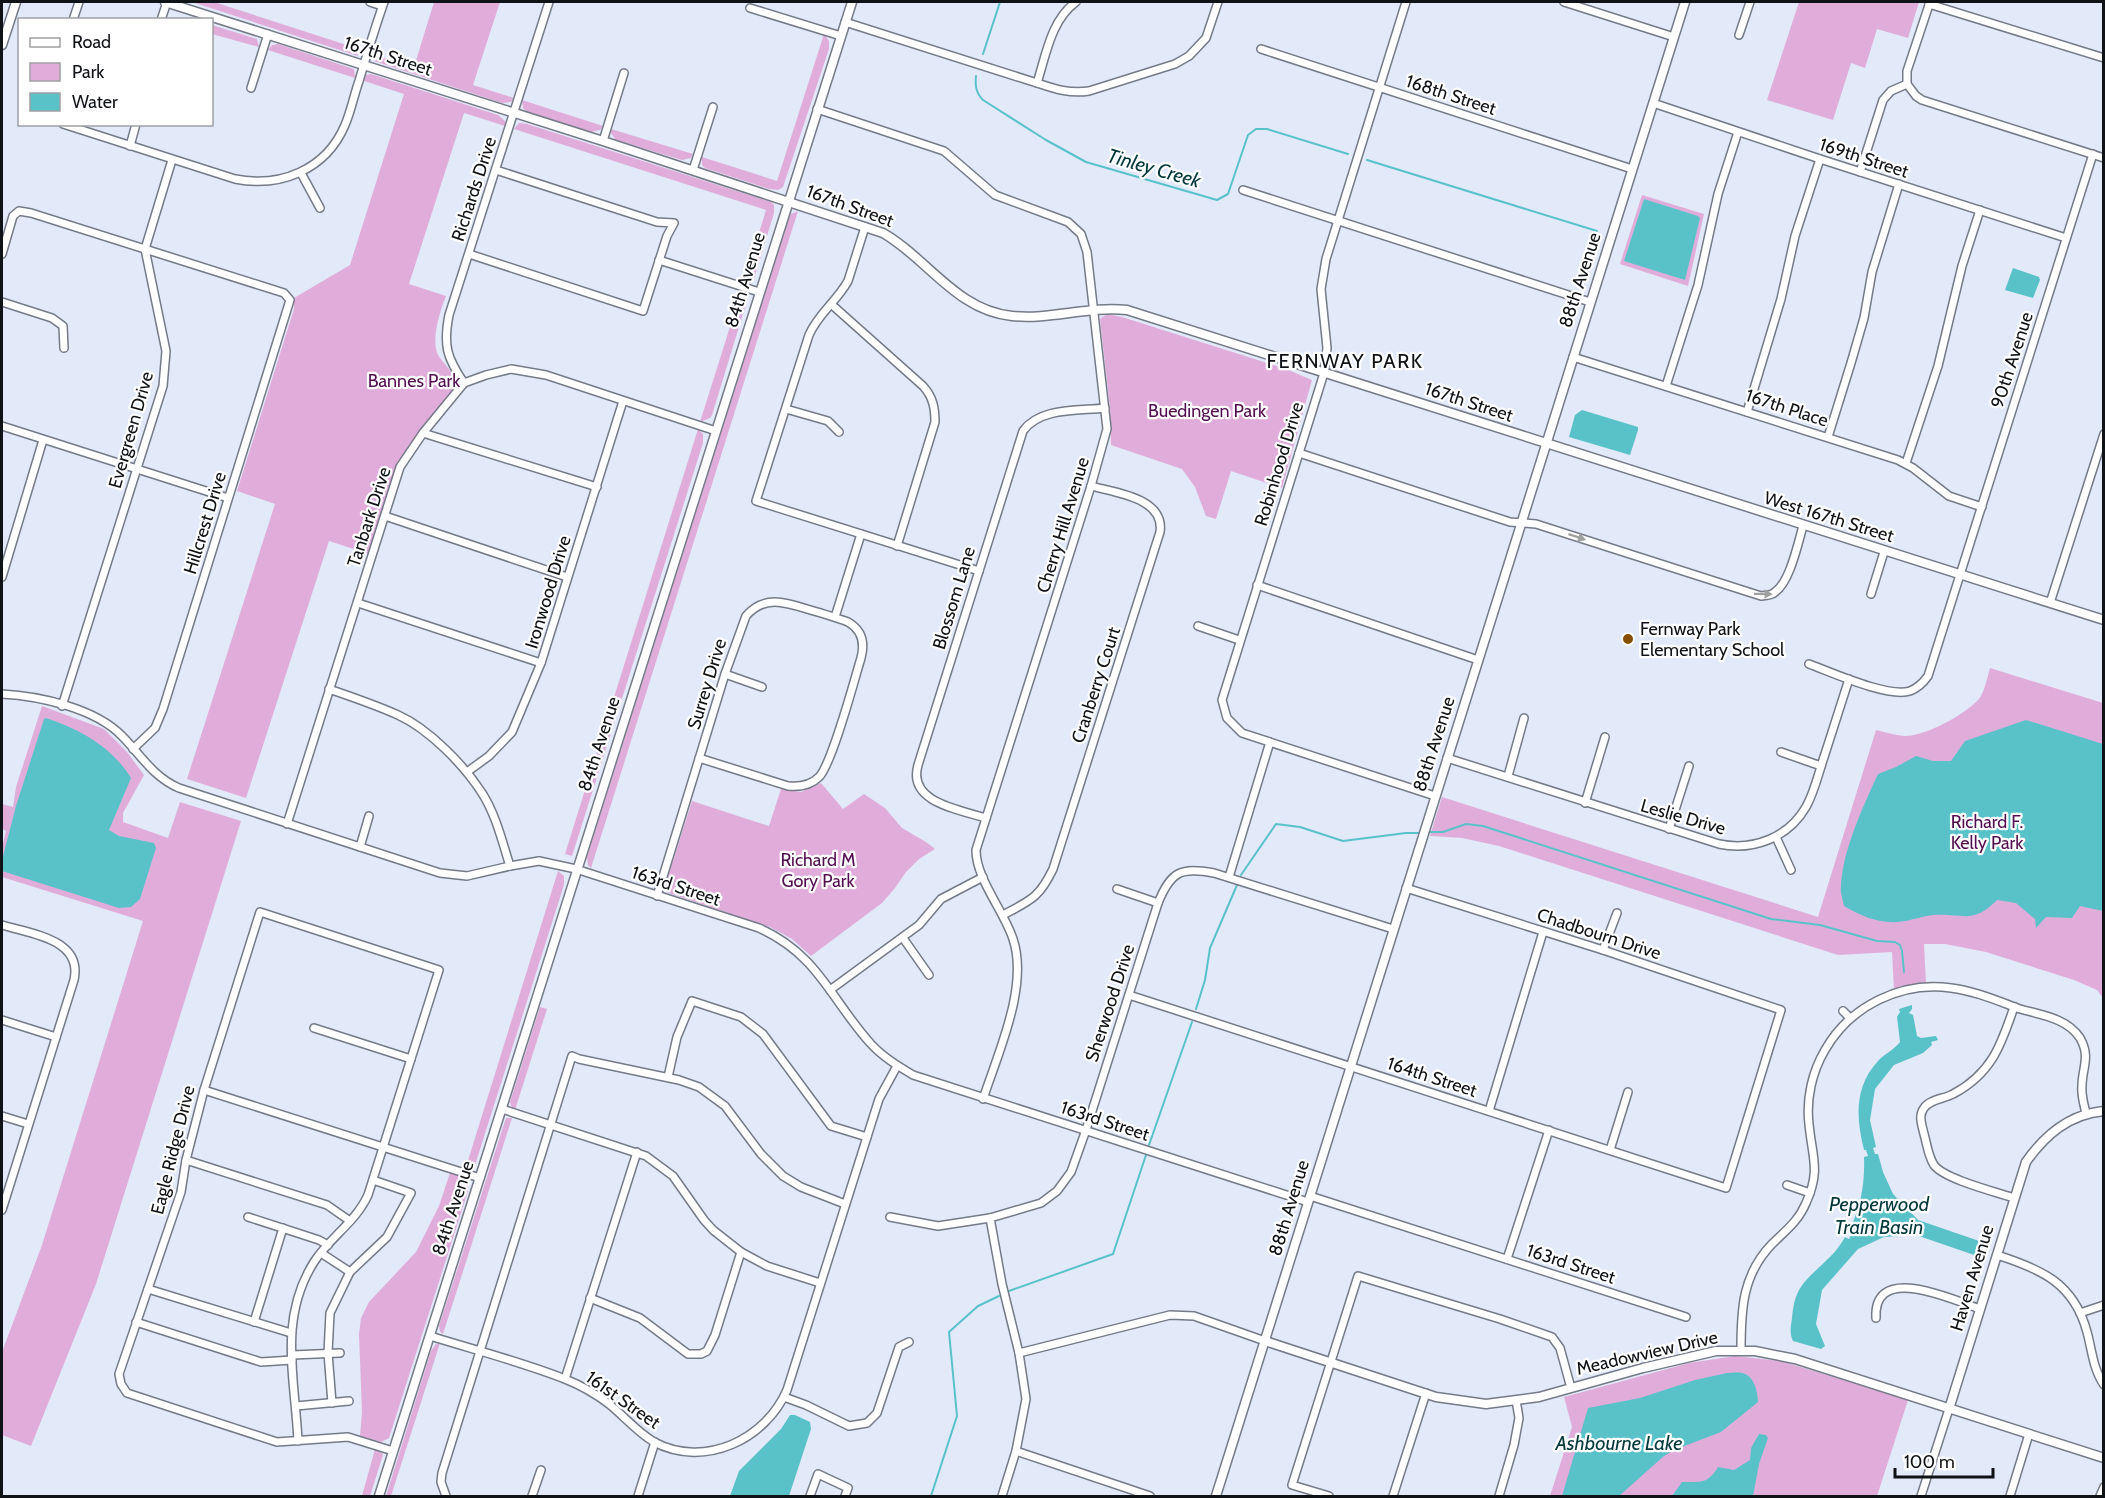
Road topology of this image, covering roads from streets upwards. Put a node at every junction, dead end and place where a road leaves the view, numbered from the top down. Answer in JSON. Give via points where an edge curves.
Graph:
{"nodes":[{"id":1,"x":16,"y":2,"type":"edge"},
{"id":2,"x":79,"y":2,"type":"edge"},
{"id":3,"x":166,"y":2,"type":"edge"},
{"id":4,"x":370,"y":2,"type":"edge"},
{"id":5,"x":549,"y":2,"type":"edge"},
{"id":6,"x":852,"y":2,"type":"edge"},
{"id":7,"x":1076,"y":2,"type":"edge"},
{"id":8,"x":1218,"y":2,"type":"edge"},
{"id":9,"x":1406,"y":2,"type":"edge"},
{"id":10,"x":1564,"y":2,"type":"edge"},
{"id":11,"x":1685,"y":2,"type":"edge"},
{"id":12,"x":1750,"y":2,"type":"edge"},
{"id":13,"x":1930,"y":3,"type":"edge"},
{"id":14,"x":383,"y":4,"type":"edge"},
{"id":15,"x":750,"y":8,"type":"dead end"},
{"id":16,"x":74,"y":18,"type":"edge"},
{"id":17,"x":162,"y":18,"type":"edge"},
{"id":18,"x":845,"y":22,"type":"junction"},
{"id":19,"x":268,"y":34,"type":"junction"},
{"id":20,"x":1739,"y":35,"type":"dead end"},
{"id":21,"x":841,"y":36,"type":"junction"},
{"id":22,"x":1674,"y":37,"type":"junction"},
{"id":23,"x":2,"y":45,"type":"edge"},
{"id":24,"x":1261,"y":49,"type":"dead end"},
{"id":25,"x":2103,"y":58,"type":"edge"},
{"id":26,"x":364,"y":65,"type":"junction"},
{"id":27,"x":624,"y":74,"type":"dead end"},
{"id":28,"x":1037,"y":83,"type":"junction"},
{"id":29,"x":1907,"y":84,"type":"junction"},
{"id":30,"x":251,"y":88,"type":"dead end"},
{"id":31,"x":1379,"y":88,"type":"junction"},
{"id":32,"x":1653,"y":103,"type":"junction"},
{"id":33,"x":713,"y":107,"type":"dead end"},
{"id":34,"x":818,"y":109,"type":"junction"},
{"id":35,"x":514,"y":113,"type":"junction"},
{"id":36,"x":69,"y":126,"type":"edge"},
{"id":37,"x":135,"y":126,"type":"edge"},
{"id":38,"x":1738,"y":132,"type":"junction"},
{"id":39,"x":603,"y":141,"type":"junction"},
{"id":40,"x":130,"y":146,"type":"junction"},
{"id":41,"x":2093,"y":154,"type":"junction"},
{"id":42,"x":2103,"y":158,"type":"edge"},
{"id":43,"x":1820,"y":159,"type":"junction"},
{"id":44,"x":172,"y":160,"type":"junction"},
{"id":45,"x":1632,"y":169,"type":"junction"},
{"id":46,"x":496,"y":170,"type":"junction"},
{"id":47,"x":693,"y":170,"type":"junction"},
{"id":48,"x":1860,"y":172,"type":"junction"},
{"id":49,"x":301,"y":173,"type":"junction"},
{"id":50,"x":1899,"y":184,"type":"junction"},
{"id":51,"x":1243,"y":190,"type":"dead end"},
{"id":52,"x":788,"y":201,"type":"junction"},
{"id":53,"x":320,"y":208,"type":"dead end"},
{"id":54,"x":1980,"y":210,"type":"junction"},
{"id":55,"x":1336,"y":221,"type":"junction"},
{"id":56,"x":866,"y":227,"type":"junction"},
{"id":57,"x":2066,"y":238,"type":"junction"},
{"id":58,"x":145,"y":249,"type":"junction"},
{"id":59,"x":2,"y":254,"type":"edge"},
{"id":60,"x":469,"y":254,"type":"junction"},
{"id":61,"x":659,"y":260,"type":"junction"},
{"id":62,"x":759,"y":292,"type":"junction"},
{"id":63,"x":2,"y":302,"type":"edge"},
{"id":64,"x":1590,"y":302,"type":"junction"},
{"id":65,"x":831,"y":304,"type":"junction"},
{"id":66,"x":1094,"y":309,"type":"junction"},
{"id":67,"x":64,"y":348,"type":"dead end"},
{"id":68,"x":1573,"y":357,"type":"junction"},
{"id":69,"x":1324,"y":372,"type":"junction"},
{"id":70,"x":464,"y":383,"type":"junction"},
{"id":71,"x":1666,"y":386,"type":"junction"},
{"id":72,"x":623,"y":401,"type":"junction"},
{"id":73,"x":1105,"y":408,"type":"junction"},
{"id":74,"x":786,"y":409,"type":"junction"},
{"id":75,"x":1747,"y":412,"type":"junction"},
{"id":76,"x":2,"y":426,"type":"edge"},
{"id":77,"x":716,"y":430,"type":"junction"},
{"id":78,"x":839,"y":432,"type":"dead end"},
{"id":79,"x":423,"y":433,"type":"junction"},
{"id":80,"x":2103,"y":434,"type":"edge"},
{"id":81,"x":1828,"y":437,"type":"junction"},
{"id":82,"x":42,"y":440,"type":"junction"},
{"id":83,"x":1545,"y":444,"type":"junction"},
{"id":84,"x":1299,"y":453,"type":"junction"},
{"id":85,"x":1906,"y":463,"type":"junction"},
{"id":86,"x":136,"y":469,"type":"junction"},
{"id":87,"x":1091,"y":486,"type":"junction"},
{"id":88,"x":597,"y":487,"type":"junction"},
{"id":89,"x":228,"y":498,"type":"junction"},
{"id":90,"x":1982,"y":507,"type":"junction"},
{"id":91,"x":385,"y":516,"type":"junction"},
{"id":92,"x":1521,"y":522,"type":"junction"},
{"id":93,"x":1803,"y":526,"type":"junction"},
{"id":94,"x":861,"y":534,"type":"junction"},
{"id":95,"x":897,"y":546,"type":"junction"},
{"id":96,"x":1884,"y":552,"type":"junction"},
{"id":97,"x":979,"y":571,"type":"junction"},
{"id":98,"x":1961,"y":575,"type":"junction"},
{"id":99,"x":2,"y":577,"type":"edge"},
{"id":100,"x":567,"y":577,"type":"junction"},
{"id":101,"x":1257,"y":585,"type":"junction"},
{"id":102,"x":1871,"y":594,"type":"dead end"},
{"id":103,"x":358,"y":603,"type":"junction"},
{"id":104,"x":2050,"y":603,"type":"junction"},
{"id":105,"x":835,"y":617,"type":"junction"},
{"id":106,"x":2103,"y":620,"type":"edge"},
{"id":107,"x":1198,"y":626,"type":"dead end"},
{"id":108,"x":1239,"y":640,"type":"junction"},
{"id":109,"x":1478,"y":660,"type":"junction"},
{"id":110,"x":541,"y":663,"type":"junction"},
{"id":111,"x":1809,"y":664,"type":"dead end"},
{"id":112,"x":725,"y":674,"type":"junction"},
{"id":113,"x":1850,"y":679,"type":"junction"},
{"id":114,"x":762,"y":687,"type":"dead end"},
{"id":115,"x":329,"y":689,"type":"junction"},
{"id":116,"x":2,"y":694,"type":"edge"},
{"id":117,"x":62,"y":706,"type":"junction"},
{"id":118,"x":1524,"y":718,"type":"dead end"},
{"id":119,"x":1605,"y":737,"type":"dead end"},
{"id":120,"x":1270,"y":742,"type":"junction"},
{"id":121,"x":133,"y":749,"type":"junction"},
{"id":122,"x":1781,"y":752,"type":"dead end"},
{"id":123,"x":699,"y":758,"type":"junction"},
{"id":124,"x":1447,"y":758,"type":"junction"},
{"id":125,"x":1689,"y":766,"type":"dead end"},
{"id":126,"x":1821,"y":766,"type":"junction"},
{"id":127,"x":467,"y":772,"type":"junction"},
{"id":128,"x":1508,"y":776,"type":"junction"},
{"id":129,"x":1435,"y":796,"type":"junction"},
{"id":130,"x":1585,"y":803,"type":"junction"},
{"id":131,"x":369,"y":816,"type":"dead end"},
{"id":132,"x":986,"y":818,"type":"junction"},
{"id":133,"x":287,"y":824,"type":"junction"},
{"id":134,"x":1669,"y":829,"type":"junction"},
{"id":135,"x":1776,"y":837,"type":"junction"},
{"id":136,"x":360,"y":847,"type":"junction"},
{"id":137,"x":510,"y":866,"type":"junction"},
{"id":138,"x":576,"y":869,"type":"junction"},
{"id":139,"x":1791,"y":870,"type":"dead end"},
{"id":140,"x":983,"y":877,"type":"junction"},
{"id":141,"x":1229,"y":877,"type":"junction"},
{"id":142,"x":1406,"y":888,"type":"junction"},
{"id":143,"x":1117,"y":889,"type":"dead end"},
{"id":144,"x":657,"y":896,"type":"junction"},
{"id":145,"x":1158,"y":903,"type":"junction"},
{"id":146,"x":1617,"y":913,"type":"dead end"},
{"id":147,"x":1003,"y":915,"type":"junction"},
{"id":148,"x":2,"y":925,"type":"edge"},
{"id":149,"x":1393,"y":929,"type":"junction"},
{"id":150,"x":1543,"y":932,"type":"junction"},
{"id":151,"x":903,"y":938,"type":"junction"},
{"id":152,"x":1604,"y":950,"type":"junction"},
{"id":153,"x":929,"y":975,"type":"dead end"},
{"id":154,"x":830,"y":990,"type":"junction"},
{"id":155,"x":1129,"y":995,"type":"junction"},
{"id":156,"x":2014,"y":1006,"type":"junction"},
{"id":157,"x":1843,"y":1011,"type":"dead end"},
{"id":158,"x":1850,"y":1018,"type":"junction"},
{"id":159,"x":2,"y":1020,"type":"edge"},
{"id":160,"x":314,"y":1028,"type":"dead end"},
{"id":161,"x":57,"y":1037,"type":"junction"},
{"id":162,"x":411,"y":1059,"type":"junction"},
{"id":163,"x":897,"y":1066,"type":"junction"},
{"id":164,"x":1351,"y":1067,"type":"junction"},
{"id":165,"x":668,"y":1077,"type":"junction"},
{"id":166,"x":204,"y":1090,"type":"junction"},
{"id":167,"x":1628,"y":1092,"type":"dead end"},
{"id":168,"x":983,"y":1099,"type":"junction"},
{"id":169,"x":502,"y":1109,"type":"junction"},
{"id":170,"x":1489,"y":1111,"type":"junction"},
{"id":171,"x":2103,"y":1111,"type":"edge"},
{"id":172,"x":2086,"y":1113,"type":"junction"},
{"id":173,"x":2,"y":1116,"type":"edge"},
{"id":174,"x":28,"y":1124,"type":"junction"},
{"id":175,"x":552,"y":1125,"type":"junction"},
{"id":176,"x":1086,"y":1130,"type":"junction"},
{"id":177,"x":1549,"y":1130,"type":"junction"},
{"id":178,"x":867,"y":1137,"type":"junction"},
{"id":179,"x":383,"y":1148,"type":"junction"},
{"id":180,"x":1610,"y":1150,"type":"junction"},
{"id":181,"x":637,"y":1152,"type":"junction"},
{"id":182,"x":186,"y":1160,"type":"junction"},
{"id":183,"x":480,"y":1178,"type":"junction"},
{"id":184,"x":373,"y":1180,"type":"junction"},
{"id":185,"x":1787,"y":1185,"type":"dead end"},
{"id":186,"x":1726,"y":1188,"type":"joint"},
{"id":187,"x":1810,"y":1193,"type":"junction"},
{"id":188,"x":2014,"y":1198,"type":"junction"},
{"id":189,"x":1309,"y":1199,"type":"junction"},
{"id":190,"x":845,"y":1203,"type":"junction"},
{"id":191,"x":2,"y":1210,"type":"edge"},
{"id":192,"x":248,"y":1217,"type":"dead end"},
{"id":193,"x":890,"y":1217,"type":"dead end"},
{"id":194,"x":990,"y":1218,"type":"junction"},
{"id":195,"x":350,"y":1221,"type":"junction"},
{"id":196,"x":283,"y":1228,"type":"junction"},
{"id":197,"x":328,"y":1245,"type":"junction"},
{"id":198,"x":741,"y":1252,"type":"junction"},
{"id":199,"x":321,"y":1253,"type":"junction"},
{"id":200,"x":1997,"y":1255,"type":"junction"},
{"id":201,"x":1507,"y":1259,"type":"junction"},
{"id":202,"x":350,"y":1272,"type":"junction"},
{"id":203,"x":820,"y":1283,"type":"junction"},
{"id":204,"x":148,"y":1289,"type":"junction"},
{"id":205,"x":590,"y":1298,"type":"junction"},
{"id":206,"x":2103,"y":1305,"type":"edge"},
{"id":207,"x":1980,"y":1309,"type":"junction"},
{"id":208,"x":2080,"y":1313,"type":"junction"},
{"id":209,"x":1686,"y":1317,"type":"dead end"},
{"id":210,"x":1875,"y":1318,"type":"dead end"},
{"id":211,"x":136,"y":1322,"type":"junction"},
{"id":212,"x":254,"y":1322,"type":"junction"},
{"id":213,"x":291,"y":1333,"type":"junction"},
{"id":214,"x":430,"y":1335,"type":"junction"},
{"id":215,"x":1265,"y":1341,"type":"junction"},
{"id":216,"x":909,"y":1342,"type":"dead end"},
{"id":217,"x":1741,"y":1350,"type":"junction"},
{"id":218,"x":480,"y":1352,"type":"junction"},
{"id":219,"x":328,"y":1353,"type":"junction"},
{"id":220,"x":340,"y":1353,"type":"dead end"},
{"id":221,"x":1019,"y":1353,"type":"junction"},
{"id":222,"x":292,"y":1358,"type":"junction"},
{"id":223,"x":1330,"y":1363,"type":"junction"},
{"id":224,"x":565,"y":1379,"type":"junction"},
{"id":225,"x":2103,"y":1385,"type":"edge"},
{"id":226,"x":1571,"y":1388,"type":"junction"},
{"id":227,"x":1426,"y":1393,"type":"junction"},
{"id":228,"x":784,"y":1397,"type":"junction"},
{"id":229,"x":1516,"y":1400,"type":"junction"},
{"id":230,"x":349,"y":1401,"type":"dead end"},
{"id":231,"x":332,"y":1403,"type":"junction"},
{"id":232,"x":296,"y":1406,"type":"junction"},
{"id":233,"x":1948,"y":1408,"type":"junction"},
{"id":234,"x":2029,"y":1434,"type":"junction"},
{"id":235,"x":298,"y":1441,"type":"junction"},
{"id":236,"x":655,"y":1442,"type":"junction"},
{"id":237,"x":393,"y":1451,"type":"junction"},
{"id":238,"x":1016,"y":1451,"type":"junction"},
{"id":239,"x":2103,"y":1458,"type":"edge"},
{"id":240,"x":541,"y":1470,"type":"dead end"},
{"id":241,"x":2103,"y":1487,"type":"edge"},
{"id":242,"x":379,"y":1497,"type":"edge"},
{"id":243,"x":446,"y":1497,"type":"edge"},
{"id":244,"x":532,"y":1497,"type":"edge"},
{"id":245,"x":638,"y":1497,"type":"edge"},
{"id":246,"x":810,"y":1497,"type":"edge"},
{"id":247,"x":845,"y":1497,"type":"edge"},
{"id":248,"x":1002,"y":1497,"type":"edge"},
{"id":249,"x":1150,"y":1497,"type":"edge"},
{"id":250,"x":1216,"y":1497,"type":"edge"},
{"id":251,"x":1329,"y":1497,"type":"edge"},
{"id":252,"x":1393,"y":1497,"type":"edge"},
{"id":253,"x":1499,"y":1497,"type":"edge"},
{"id":254,"x":1921,"y":1497,"type":"edge"},
{"id":255,"x":2010,"y":1497,"type":"edge"},
{"id":256,"x":2100,"y":1497,"type":"edge"}],
"edges":[{"from":1,"to":23,"type":"street"},
{"from":2,"to":16,"type":"street"},
{"from":3,"to":17,"type":"street"},
{"from":3,"to":19,"type":"street","name":"167th Street"},
{"from":4,"to":14,"type":"street"},
{"from":5,"to":35,"type":"street","name":"Richards Drive"},
{"from":6,"to":18,"type":"street","name":"84th Avenue"},
{"from":7,"to":28,"type":"street","via":[[1055,26]]},
{"from":8,"to":28,"type":"street","via":[[1210,28],[1199,46],[1182,61],[1076,93]]},
{"from":9,"to":31,"type":"street","name":"Robinhood Drive"},
{"from":10,"to":22,"type":"street"},
{"from":11,"to":22,"type":"street","name":"88th Avenue"},
{"from":12,"to":20,"type":"street"},
{"from":13,"to":25,"type":"street"},
{"from":13,"to":29,"type":"street","via":[[1907,71]]},
{"from":14,"to":26,"type":"street"},
{"from":15,"to":21,"type":"street"},
{"from":18,"to":21,"type":"street","name":"84th Avenue"},
{"from":18,"to":28,"type":"street"},
{"from":19,"to":26,"type":"street","name":"167th Street"},
{"from":19,"to":30,"type":"street"},
{"from":21,"to":34,"type":"street","name":"84th Avenue"},
{"from":22,"to":32,"type":"street","name":"88th Avenue"},
{"from":24,"to":31,"type":"street","name":"168th Street"},
{"from":26,"to":35,"type":"street","name":"167th Street"},
{"from":26,"to":49,"type":"street","via":[[344,126],[332,146]]},
{"from":27,"to":39,"type":"street"},
{"from":29,"to":41,"type":"street","via":[[1922,100]]},
{"from":29,"to":48,"type":"street","via":[[1891,91],[1883,100]]},
{"from":31,"to":45,"type":"street","name":"168th Street"},
{"from":31,"to":55,"type":"street","name":"Robinhood Drive"},
{"from":32,"to":38,"type":"street","name":"169th Street"},
{"from":32,"to":45,"type":"street","name":"88th Avenue"},
{"from":33,"to":47,"type":"street"},
{"from":34,"to":52,"type":"street","name":"84th Avenue"},
{"from":34,"to":66,"type":"street","name":"Cherry Hill Avenue","via":[[944,152],[995,195],[1068,222],[1078,230],[1086,246]]},
{"from":35,"to":39,"type":"street","name":"167th Street"},
{"from":35,"to":46,"type":"street","name":"Richards Drive"},
{"from":36,"to":40,"type":"street"},
{"from":37,"to":40,"type":"street"},
{"from":38,"to":43,"type":"street","name":"169th Street"},
{"from":38,"to":71,"type":"street","via":[[1718,194],[1698,285]]},
{"from":39,"to":47,"type":"street","name":"167th Street"},
{"from":40,"to":44,"type":"street"},
{"from":41,"to":42,"type":"street"},
{"from":41,"to":57,"type":"street","name":"90th Avenue"},
{"from":43,"to":48,"type":"street","name":"169th Street"},
{"from":43,"to":75,"type":"street"},
{"from":44,"to":49,"type":"street","via":[[254,183]]},
{"from":44,"to":58,"type":"street","name":"Evergreen Drive"},
{"from":45,"to":64,"type":"street","name":"88th Avenue"},
{"from":46,"to":60,"type":"street","name":"Richards Drive"},
{"from":46,"to":61,"type":"street","via":[[657,222],[674,223]]},
{"from":47,"to":52,"type":"street","name":"167th Street"},
{"from":48,"to":50,"type":"street","name":"169th Street"},
{"from":49,"to":53,"type":"street"},
{"from":50,"to":54,"type":"street","name":"169th Street"},
{"from":50,"to":81,"type":"street"},
{"from":51,"to":55,"type":"street"},
{"from":52,"to":56,"type":"street","name":"167th Street"},
{"from":52,"to":62,"type":"street","name":"84th Avenue"},
{"from":54,"to":57,"type":"street","name":"169th Street"},
{"from":54,"to":85,"type":"street","via":[[1938,366]]},
{"from":55,"to":64,"type":"street"},
{"from":55,"to":69,"type":"street","name":"Robinhood Drive","via":[[1321,289],[1327,348]]},
{"from":56,"to":65,"type":"street","via":[[848,281]]},
{"from":56,"to":66,"type":"street","name":"167th Street","via":[[899,242],[961,297],[986,310],[1023,317]]},
{"from":57,"to":90,"type":"street","name":"90th Avenue"},
{"from":58,"to":59,"type":"street","via":[[19,211],[13,216]]},
{"from":58,"to":86,"type":"street","name":"Evergreen Drive","via":[[165,351],[163,386]]},
{"from":58,"to":89,"type":"street","name":"Hillcrest Drive","via":[[289,297]]},
{"from":60,"to":61,"type":"street","via":[[643,310]]},
{"from":60,"to":70,"type":"street","name":"Richards Drive","via":[[445,340],[451,364]]},
{"from":61,"to":62,"type":"street"},
{"from":62,"to":77,"type":"street","name":"84th Avenue"},
{"from":63,"to":67,"type":"street","via":[[52,318],[63,326]]},
{"from":64,"to":68,"type":"street","name":"88th Avenue"},
{"from":65,"to":74,"type":"street","via":[[813,327]]},
{"from":65,"to":95,"type":"street","via":[[923,386],[933,403],[935,423]]},
{"from":66,"to":69,"type":"street","name":"167th Street","via":[[1127,310]]},
{"from":66,"to":73,"type":"street","name":"Cherry Hill Avenue"},
{"from":68,"to":71,"type":"street","name":"167th Place"},
{"from":68,"to":83,"type":"street","name":"88th Avenue"},
{"from":69,"to":83,"type":"street","name":"167th Street"},
{"from":69,"to":84,"type":"street","name":"Robinhood Drive"},
{"from":70,"to":72,"type":"street","via":[[511,369],[546,375]]},
{"from":70,"to":79,"type":"street","name":"Tanbark Drive"},
{"from":71,"to":75,"type":"street","name":"167th Place"},
{"from":72,"to":77,"type":"street"},
{"from":72,"to":88,"type":"street","name":"Ironwood Drive"},
{"from":73,"to":87,"type":"street","name":"Cherry Hill Avenue","via":[[1106,435]]},
{"from":73,"to":97,"type":"street","name":"Blossom Lane","via":[[1046,414],[1027,425]]},
{"from":74,"to":78,"type":"street","via":[[828,422]]},
{"from":74,"to":94,"type":"street","via":[[756,501]]},
{"from":75,"to":81,"type":"street","name":"167th Place"},
{"from":76,"to":82,"type":"street"},
{"from":77,"to":138,"type":"street","name":"84th Avenue"},
{"from":79,"to":88,"type":"street"},
{"from":79,"to":91,"type":"street","name":"Tanbark Drive","via":[[400,467]]},
{"from":80,"to":104,"type":"street"},
{"from":81,"to":85,"type":"street","name":"167th Place"},
{"from":82,"to":86,"type":"street"},
{"from":82,"to":99,"type":"street"},
{"from":83,"to":92,"type":"street","name":"88th Avenue"},
{"from":83,"to":93,"type":"street","name":"West 167th Street"},
{"from":84,"to":92,"type":"street","via":[[1510,522]]},
{"from":84,"to":101,"type":"street","name":"Robinhood Drive"},
{"from":85,"to":90,"type":"street","name":"167th Place","via":[[1949,496]]},
{"from":86,"to":89,"type":"street"},
{"from":86,"to":117,"type":"street","name":"Evergreen Drive"},
{"from":87,"to":132,"type":"street","name":"Cherry Hill Avenue"},
{"from":87,"to":147,"type":"street","name":"Cranberry Court","via":[[1150,505],[1160,518],[1160,532],[1053,869],[1036,898]]},
{"from":88,"to":100,"type":"street","name":"Ironwood Drive"},
{"from":89,"to":121,"type":"street","name":"Hillcrest Drive","via":[[163,709],[155,728]]},
{"from":90,"to":98,"type":"street","name":"90th Avenue"},
{"from":91,"to":100,"type":"street"},
{"from":91,"to":103,"type":"street","name":"Tanbark Drive"},
{"from":92,"to":93,"type":"street","one_way":true,"via":[[1761,596],[1777,592],[1784,582]]},
{"from":92,"to":109,"type":"street","name":"88th Avenue"},
{"from":93,"to":96,"type":"street","name":"West 167th Street"},
{"from":94,"to":95,"type":"street"},
{"from":94,"to":105,"type":"street"},
{"from":95,"to":97,"type":"street"},
{"from":96,"to":98,"type":"street","name":"West 167th Street"},
{"from":96,"to":102,"type":"street"},
{"from":97,"to":132,"type":"street","name":"Blossom Lane","via":[[916,775],[922,792],[930,799]]},
{"from":98,"to":104,"type":"street","name":"West 167th Street"},
{"from":98,"to":113,"type":"street","name":"90th Avenue","via":[[1928,676],[1918,687],[1898,693]]},
{"from":100,"to":110,"type":"street","name":"Ironwood Drive"},
{"from":101,"to":108,"type":"street","name":"Robinhood Drive"},
{"from":101,"to":109,"type":"street"},
{"from":103,"to":110,"type":"street"},
{"from":103,"to":115,"type":"street","name":"Tanbark Drive"},
{"from":104,"to":106,"type":"street","name":"West 167th Street"},
{"from":105,"to":112,"type":"street","name":"Surrey Drive","via":[[785,602],[756,606],[742,622]]},
{"from":105,"to":123,"type":"street","name":"Surrey Drive","via":[[857,629],[863,647],[826,766],[815,780],[802,786],[781,785]]},
{"from":107,"to":108,"type":"street"},
{"from":108,"to":120,"type":"street","name":"Robinhood Drive","via":[[1222,695],[1224,710],[1238,730]]},
{"from":109,"to":124,"type":"street","name":"88th Avenue"},
{"from":110,"to":127,"type":"street","name":"Ironwood Drive","via":[[512,732]]},
{"from":111,"to":113,"type":"street","name":"90th Avenue"},
{"from":112,"to":114,"type":"street"},
{"from":112,"to":123,"type":"street","name":"Surrey Drive"},
{"from":113,"to":126,"type":"street","name":"Leslie Drive"},
{"from":115,"to":127,"type":"street","via":[[400,716],[435,740]]},
{"from":115,"to":133,"type":"street","name":"Tanbark Drive"},
{"from":116,"to":117,"type":"street","name":"163rd Street"},
{"from":117,"to":121,"type":"street","name":"163rd Street","via":[[97,718]]},
{"from":118,"to":128,"type":"street"},
{"from":119,"to":130,"type":"street"},
{"from":120,"to":129,"type":"street","name":"Robinhood Drive"},
{"from":120,"to":141,"type":"street"},
{"from":121,"to":133,"type":"street","name":"163rd Street","via":[[172,786]]},
{"from":122,"to":126,"type":"street"},
{"from":123,"to":144,"type":"street","name":"Surrey Drive"},
{"from":124,"to":128,"type":"street","name":"Leslie Drive"},
{"from":124,"to":129,"type":"street","name":"88th Avenue"},
{"from":125,"to":134,"type":"street"},
{"from":126,"to":135,"type":"street","name":"Leslie Drive","via":[[1807,806],[1791,827]]},
{"from":127,"to":137,"type":"street","via":[[496,821]]},
{"from":128,"to":130,"type":"street","name":"Leslie Drive"},
{"from":129,"to":142,"type":"street","name":"88th Avenue"},
{"from":130,"to":134,"type":"street","name":"Leslie Drive"},
{"from":131,"to":136,"type":"street"},
{"from":132,"to":140,"type":"street","name":"Cherry Hill Avenue","via":[[976,850]]},
{"from":133,"to":136,"type":"street","name":"163rd Street"},
{"from":134,"to":135,"type":"street","name":"Leslie Drive","via":[[1727,846],[1756,844]]},
{"from":135,"to":139,"type":"street"},
{"from":136,"to":137,"type":"street","name":"163rd Street","via":[[452,875],[467,876]]},
{"from":137,"to":138,"type":"street","name":"163rd Street","via":[[539,861]]},
{"from":138,"to":144,"type":"street","name":"163rd Street"},
{"from":138,"to":169,"type":"street","name":"84th Avenue"},
{"from":140,"to":147,"type":"street","name":"Cherry Hill Avenue"},
{"from":140,"to":151,"type":"street","via":[[941,899]]},
{"from":141,"to":145,"type":"street","name":"Sherwood Drive","via":[[1184,871],[1174,875]]},
{"from":141,"to":149,"type":"street","name":"Sherwood Drive"},
{"from":142,"to":149,"type":"street","name":"88th Avenue"},
{"from":142,"to":150,"type":"street","name":"Chadbourn Drive"},
{"from":143,"to":145,"type":"street"},
{"from":144,"to":154,"type":"street","name":"163rd Street","via":[[772,934],[801,954]]},
{"from":145,"to":155,"type":"street","name":"Sherwood Drive"},
{"from":146,"to":152,"type":"street"},
{"from":147,"to":168,"type":"street","name":"Cherry Hill Avenue","via":[[1014,940],[1018,981]]},
{"from":148,"to":161,"type":"street","via":[[56,942],[72,954],[76,974]]},
{"from":149,"to":164,"type":"street","name":"88th Avenue"},
{"from":150,"to":152,"type":"street","name":"Chadbourn Drive"},
{"from":150,"to":170,"type":"street"},
{"from":151,"to":153,"type":"street"},
{"from":151,"to":154,"type":"street"},
{"from":152,"to":186,"type":"street","name":"Chadbourn Drive","via":[[1781,1010]]},
{"from":154,"to":163,"type":"street","name":"163rd Street","via":[[864,1036]]},
{"from":155,"to":164,"type":"street","name":"164th Street"},
{"from":155,"to":176,"type":"street","name":"Sherwood Drive"},
{"from":156,"to":158,"type":"street","via":[[1953,988],[1914,987],[1887,996]]},
{"from":156,"to":172,"type":"street","via":[[2066,1024],[2079,1037],[2086,1057],[2081,1089]]},
{"from":156,"to":188,"type":"street","via":[[1990,1063],[1963,1088],[1926,1105],[1920,1116],[1937,1169]]},
{"from":157,"to":158,"type":"street"},
{"from":158,"to":187,"type":"street","via":[[1825,1050],[1812,1083],[1808,1122],[1816,1167]]},
{"from":159,"to":161,"type":"street"},
{"from":160,"to":162,"type":"street"},
{"from":161,"to":174,"type":"street"},
{"from":162,"to":166,"type":"street","name":"Eagle Ridge Drive","via":[[439,970],[260,912]]},
{"from":162,"to":179,"type":"street"},
{"from":163,"to":168,"type":"street","name":"163rd Street","via":[[930,1082]]},
{"from":163,"to":178,"type":"street","name":"161st Street","via":[[879,1099]]},
{"from":164,"to":170,"type":"street","name":"164th Street"},
{"from":164,"to":189,"type":"street","name":"88th Avenue"},
{"from":165,"to":175,"type":"street","via":[[572,1056]]},
{"from":165,"to":178,"type":"street","via":[[677,1037],[692,1001],[749,1023],[763,1034],[831,1126]]},
{"from":165,"to":190,"type":"street","via":[[699,1087],[717,1099],[767,1161],[791,1182]]},
{"from":166,"to":179,"type":"street"},
{"from":166,"to":182,"type":"street","name":"Eagle Ridge Drive"},
{"from":167,"to":180,"type":"street"},
{"from":168,"to":176,"type":"street","name":"163rd Street"},
{"from":169,"to":175,"type":"street"},
{"from":169,"to":183,"type":"street","name":"84th Avenue"},
{"from":170,"to":177,"type":"street","name":"164th Street"},
{"from":171,"to":172,"type":"street","name":"Haven Avenue"},
{"from":172,"to":188,"type":"street","name":"Haven Avenue","via":[[2061,1125],[2043,1140],[2026,1162]]},
{"from":173,"to":174,"type":"street"},
{"from":174,"to":191,"type":"street"},
{"from":175,"to":181,"type":"street"},
{"from":175,"to":218,"type":"street"},
{"from":176,"to":189,"type":"street","name":"163rd Street"},
{"from":176,"to":194,"type":"street","name":"Sherwood Drive","via":[[1071,1172],[1058,1191],[1041,1203]]},
{"from":177,"to":180,"type":"street","name":"164th Street"},
{"from":177,"to":201,"type":"street"},
{"from":178,"to":190,"type":"street","name":"161st Street"},
{"from":179,"to":183,"type":"street"},
{"from":179,"to":184,"type":"street"},
{"from":180,"to":186,"type":"street","name":"164th Street"},
{"from":181,"to":198,"type":"street","via":[[673,1176],[704,1220]]},
{"from":181,"to":205,"type":"street"},
{"from":182,"to":195,"type":"street","via":[[327,1205]]},
{"from":182,"to":204,"type":"street","name":"Eagle Ridge Drive","via":[[181,1192]]},
{"from":183,"to":214,"type":"street","name":"84th Avenue"},
{"from":184,"to":195,"type":"street","via":[[364,1203]]},
{"from":184,"to":202,"type":"street","via":[[411,1193],[387,1237]]},
{"from":185,"to":187,"type":"street"},
{"from":187,"to":217,"type":"street","via":[[1790,1229],[1768,1248],[1752,1272],[1741,1309]]},
{"from":188,"to":200,"type":"street","name":"Haven Avenue"},
{"from":189,"to":201,"type":"street","name":"163rd Street"},
{"from":189,"to":215,"type":"street","name":"88th Avenue"},
{"from":190,"to":203,"type":"street","name":"161st Street"},
{"from":192,"to":196,"type":"street"},
{"from":193,"to":194,"type":"street","name":"Sherwood Drive","via":[[938,1226]]},
{"from":194,"to":221,"type":"street"},
{"from":195,"to":197,"type":"street"},
{"from":196,"to":197,"type":"street"},
{"from":196,"to":212,"type":"street"},
{"from":197,"to":199,"type":"street"},
{"from":198,"to":203,"type":"street","via":[[767,1266]]},
{"from":198,"to":205,"type":"street","via":[[715,1335],[707,1351],[696,1355],[688,1354],[640,1318]]},
{"from":199,"to":202,"type":"street"},
{"from":199,"to":213,"type":"street","via":[[299,1293]]},
{"from":200,"to":207,"type":"street","name":"Haven Avenue"},
{"from":200,"to":208,"type":"street","via":[[2042,1271],[2068,1293]]},
{"from":201,"to":209,"type":"street","name":"163rd Street"},
{"from":202,"to":219,"type":"street","via":[[330,1313]]},
{"from":203,"to":228,"type":"street","name":"161st Street"},
{"from":204,"to":211,"type":"street","name":"Eagle Ridge Drive"},
{"from":204,"to":212,"type":"street"},
{"from":205,"to":224,"type":"street"},
{"from":206,"to":208,"type":"street"},
{"from":207,"to":210,"type":"street","via":[[1903,1287],[1883,1296]]},
{"from":207,"to":233,"type":"street","name":"Haven Avenue"},
{"from":208,"to":225,"type":"street"},
{"from":211,"to":222,"type":"street","via":[[261,1362]]},
{"from":211,"to":235,"type":"street","name":"Eagle Ridge Drive","via":[[119,1374],[126,1393],[277,1442]]},
{"from":212,"to":213,"type":"street"},
{"from":213,"to":222,"type":"street"},
{"from":214,"to":218,"type":"street","name":"161st Street"},
{"from":214,"to":237,"type":"street","name":"84th Avenue"},
{"from":215,"to":221,"type":"street","via":[[1194,1316],[1170,1316]]},
{"from":215,"to":223,"type":"street","name":"Meadowview Drive"},
{"from":215,"to":250,"type":"street","name":"88th Avenue"},
{"from":216,"to":228,"type":"street","via":[[899,1347],[877,1413],[867,1423],[849,1426]]},
{"from":217,"to":226,"type":"street","name":"Meadowview Drive","via":[[1702,1354]]},
{"from":217,"to":233,"type":"street","name":"Meadowview Drive","via":[[1781,1355]]},
{"from":218,"to":224,"type":"street","name":"161st Street"},
{"from":218,"to":243,"type":"street","via":[[442,1473]]},
{"from":219,"to":220,"type":"street"},
{"from":219,"to":222,"type":"street"},
{"from":219,"to":231,"type":"street"},
{"from":221,"to":238,"type":"street","via":[[1026,1399]]},
{"from":222,"to":232,"type":"street"},
{"from":223,"to":226,"type":"street","via":[[1358,1276],[1552,1337],[1560,1348]]},
{"from":223,"to":227,"type":"street","name":"Meadowview Drive"},
{"from":223,"to":251,"type":"street","via":[[1292,1485]]},
{"from":224,"to":236,"type":"street","name":"161st Street","via":[[601,1398]]},
{"from":226,"to":229,"type":"street","name":"Meadowview Drive"},
{"from":227,"to":229,"type":"street","name":"Meadowview Drive","via":[[1486,1404]]},
{"from":227,"to":252,"type":"street"},
{"from":228,"to":236,"type":"street","name":"161st Street","via":[[759,1429],[728,1447],[696,1452]]},
{"from":229,"to":253,"type":"street","via":[[1519,1418]]},
{"from":230,"to":231,"type":"street"},
{"from":231,"to":232,"type":"street"},
{"from":232,"to":235,"type":"street"},
{"from":233,"to":234,"type":"street","name":"Meadowview Drive"},
{"from":233,"to":254,"type":"street","name":"Haven Avenue"},
{"from":234,"to":239,"type":"street","name":"Meadowview Drive"},
{"from":234,"to":255,"type":"street"},
{"from":235,"to":237,"type":"street","via":[[348,1437]]},
{"from":236,"to":245,"type":"street"},
{"from":237,"to":242,"type":"street","name":"84th Avenue"},
{"from":238,"to":248,"type":"street"},
{"from":238,"to":249,"type":"street"},
{"from":240,"to":244,"type":"street"},
{"from":241,"to":256,"type":"street"},
{"from":246,"to":247,"type":"street","via":[[818,1474],[848,1488]]}]}
